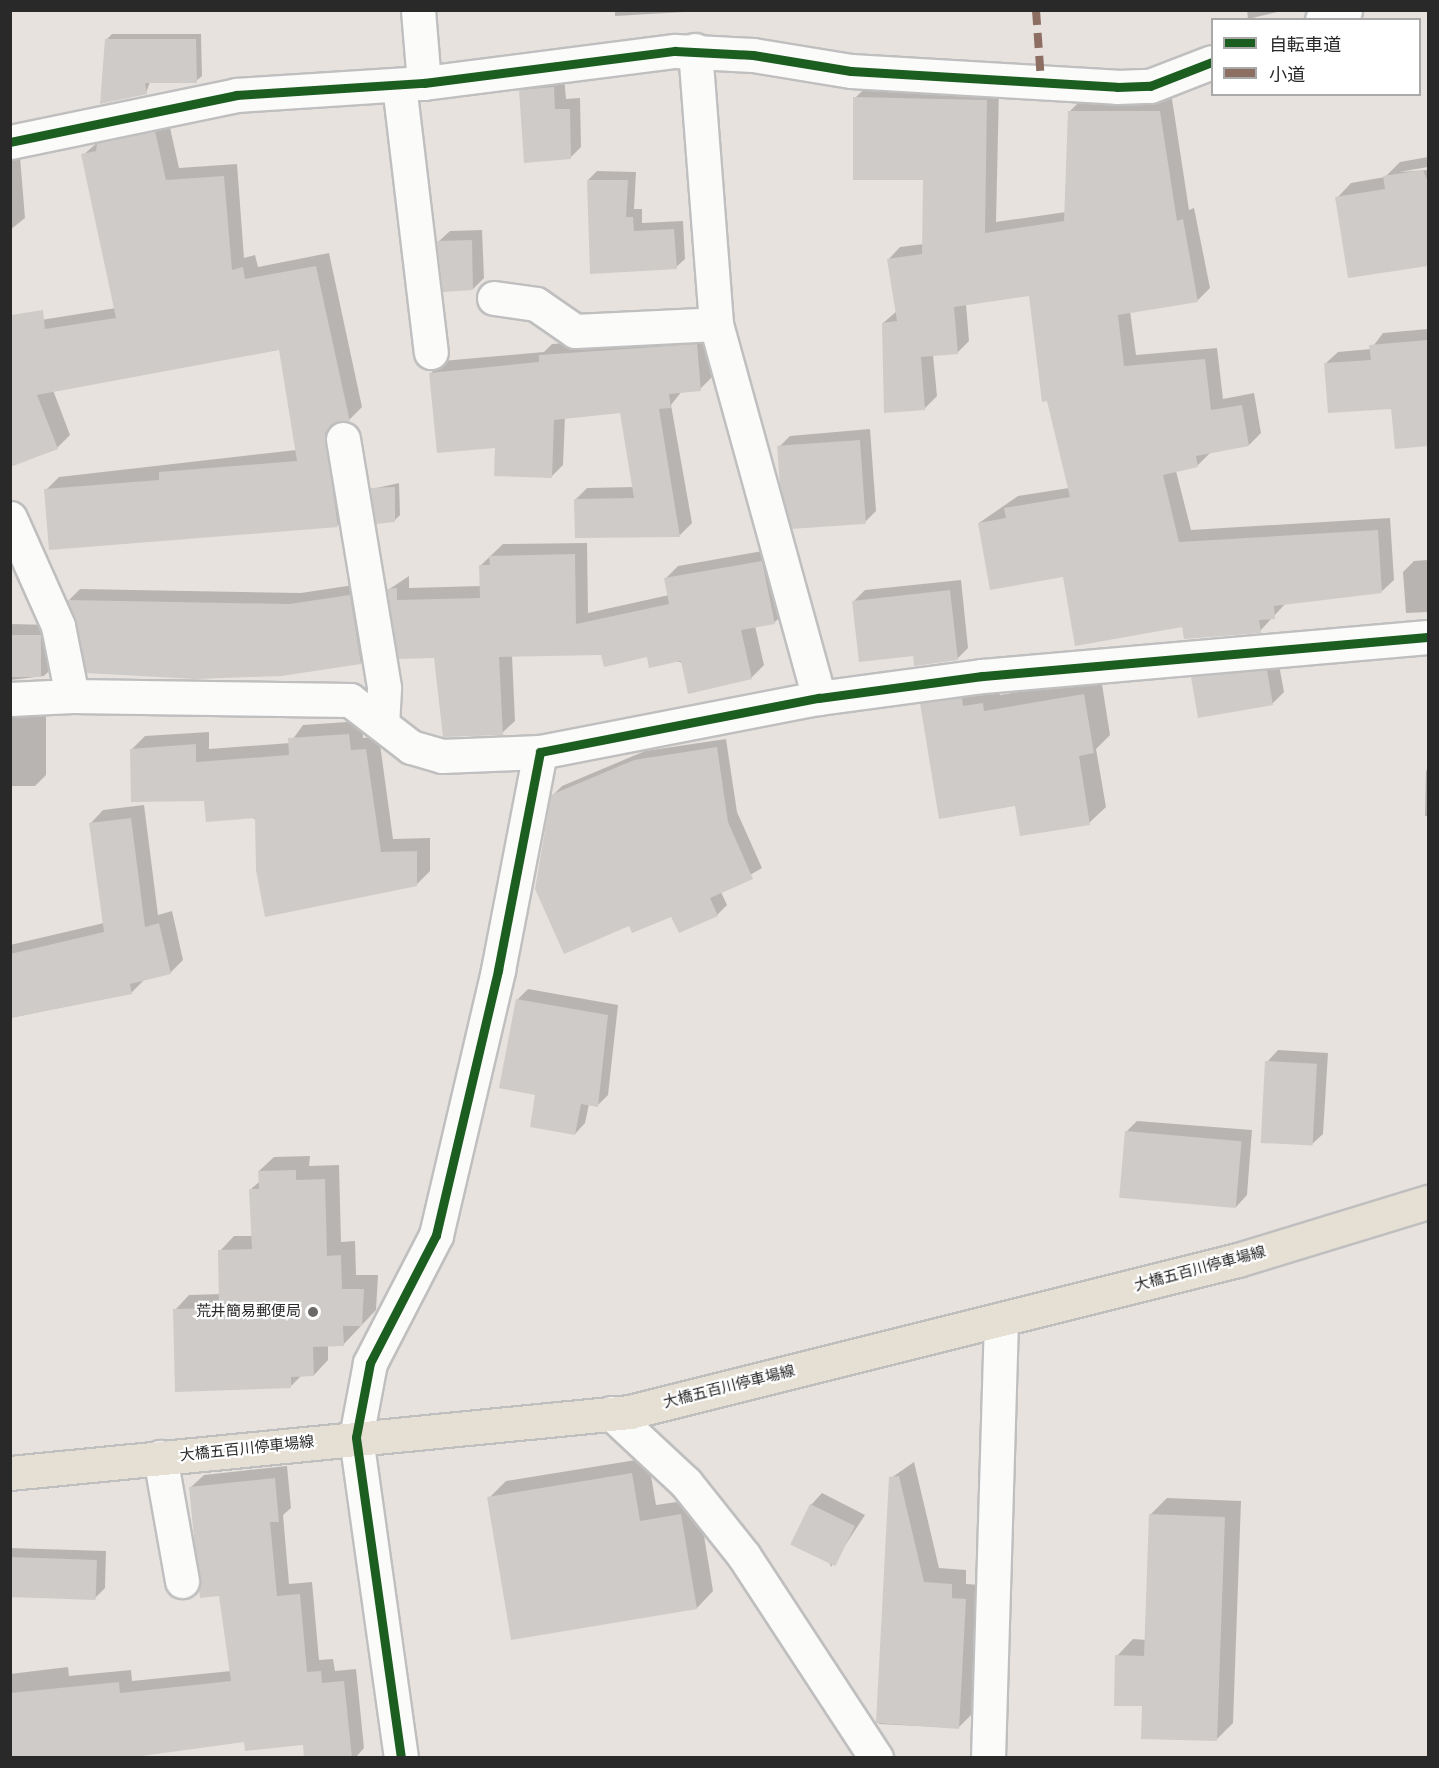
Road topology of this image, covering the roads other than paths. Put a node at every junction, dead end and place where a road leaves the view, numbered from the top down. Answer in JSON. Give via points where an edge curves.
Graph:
{"nodes":[{"id":1,"x":418,"y":10,"type":"edge"},
{"id":2,"x":1345,"y":10,"type":"edge"},
{"id":3,"x":1327,"y":18,"type":"edge"},
{"id":4,"x":695,"y":50,"type":"junction"},
{"id":5,"x":1211,"y":62,"type":"edge"},
{"id":6,"x":411,"y":84,"type":"junction"},
{"id":7,"x":10,"y":142,"type":"edge"},
{"id":8,"x":494,"y":298,"type":"dead end"},
{"id":9,"x":716,"y":324,"type":"junction"},
{"id":10,"x":431,"y":352,"type":"dead end"},
{"id":11,"x":344,"y":439,"type":"dead end"},
{"id":12,"x":10,"y":518,"type":"edge"},
{"id":13,"x":1428,"y":637,"type":"edge"},
{"id":14,"x":72,"y":696,"type":"junction"},
{"id":15,"x":819,"y":698,"type":"junction"},
{"id":16,"x":10,"y":699,"type":"edge"},
{"id":17,"x":382,"y":724,"type":"junction"},
{"id":18,"x":540,"y":752,"type":"junction"},
{"id":19,"x":1428,"y":1202,"type":"edge"},
{"id":20,"x":1000,"y":1320,"type":"junction"},
{"id":21,"x":611,"y":1413,"type":"junction"},
{"id":22,"x":356,"y":1437,"type":"junction"},
{"id":23,"x":160,"y":1457,"type":"junction"},
{"id":24,"x":10,"y":1473,"type":"edge"},
{"id":25,"x":182,"y":1581,"type":"dead end"},
{"id":26,"x":401,"y":1758,"type":"edge"},
{"id":27,"x":876,"y":1758,"type":"edge"},
{"id":28,"x":988,"y":1758,"type":"edge"}],
"edges":[{"from":1,"to":6,"type":"street"},
{"from":2,"to":3,"type":"street"},
{"from":4,"to":5,"type":"street","via":[[852,71],[1117,87],[1150,86]]},
{"from":4,"to":6,"type":"street"},
{"from":4,"to":9,"type":"street"},
{"from":6,"to":7,"type":"street","via":[[236,95]]},
{"from":6,"to":10,"type":"street"},
{"from":8,"to":9,"type":"street","via":[[536,304],[575,331]]},
{"from":9,"to":15,"type":"street"},
{"from":11,"to":17,"type":"street","via":[[384,688]]},
{"from":12,"to":14,"type":"street","via":[[58,626]]},
{"from":13,"to":15,"type":"street","via":[[982,676]]},
{"from":14,"to":16,"type":"street"},
{"from":14,"to":17,"type":"street","via":[[350,700]]},
{"from":15,"to":18,"type":"street"},
{"from":17,"to":18,"type":"street","via":[[411,747],[442,756]]},
{"from":18,"to":22,"type":"street","via":[[498,969],[436,1235],[370,1363]]},
{"from":19,"to":20,"type":"main road","name":"大橋五百川停車場線","via":[[1238,1260]]},
{"from":20,"to":21,"type":"main road","name":"大橋五百川停車場線"},
{"from":20,"to":28,"type":"street"},
{"from":21,"to":22,"type":"main road","name":"大橋五百川停車場線"},
{"from":21,"to":27,"type":"street","via":[[686,1483],[744,1556]]},
{"from":22,"to":23,"type":"main road","name":"大橋五百川停車場線"},
{"from":22,"to":26,"type":"street"},
{"from":23,"to":24,"type":"main road","name":"大橋五百川停車場線"},
{"from":23,"to":25,"type":"street"}]}
